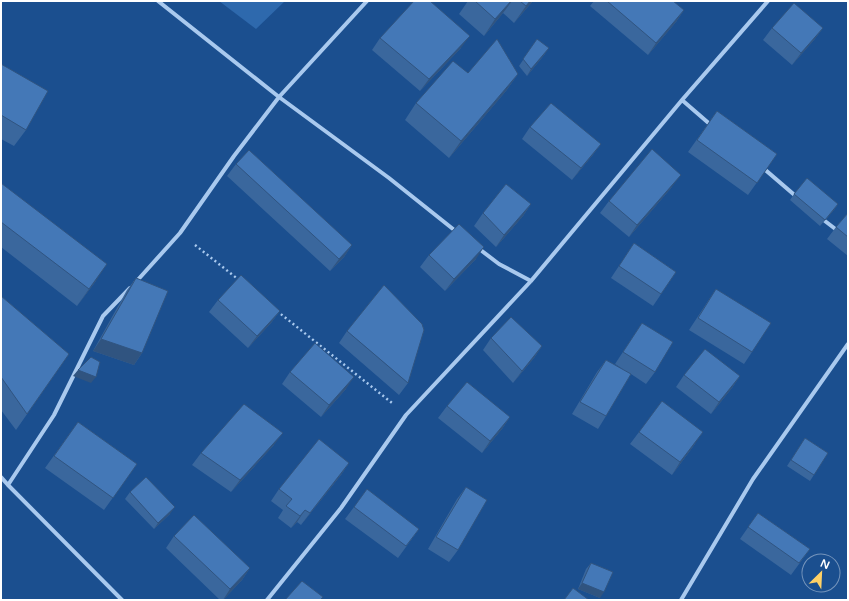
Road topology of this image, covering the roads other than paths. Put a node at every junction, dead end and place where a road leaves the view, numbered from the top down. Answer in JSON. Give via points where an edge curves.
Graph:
{"nodes":[{"id":1,"x":158,"y":1,"type":"edge"},
{"id":2,"x":367,"y":1,"type":"edge"},
{"id":3,"x":768,"y":1,"type":"edge"},
{"id":4,"x":279,"y":97,"type":"junction"},
{"id":5,"x":682,"y":100,"type":"junction"},
{"id":6,"x":717,"y":130,"type":"edge"},
{"id":7,"x":759,"y":165,"type":"edge"},
{"id":8,"x":800,"y":200,"type":"edge"},
{"id":9,"x":818,"y":215,"type":"edge"},
{"id":10,"x":842,"y":235,"type":"edge"},
{"id":11,"x":462,"y":236,"type":"edge"},
{"id":12,"x":474,"y":245,"type":"edge"},
{"id":13,"x":532,"y":281,"type":"junction"},
{"id":14,"x":848,"y":344,"type":"edge"},
{"id":15,"x":1,"y":476,"type":"edge"},
{"id":16,"x":8,"y":485,"type":"junction"},
{"id":17,"x":122,"y":600,"type":"edge"},
{"id":18,"x":268,"y":600,"type":"edge"},
{"id":19,"x":681,"y":600,"type":"edge"}],
"edges":[{"from":1,"to":4,"type":"street"},
{"from":2,"to":4,"type":"street"},
{"from":3,"to":5,"type":"street"},
{"from":4,"to":11,"type":"street","via":[[389,178]]},
{"from":4,"to":16,"type":"street","via":[[180,233],[103,316],[54,415]]},
{"from":5,"to":6,"type":"street"},
{"from":5,"to":13,"type":"street"},
{"from":7,"to":8,"type":"street"},
{"from":9,"to":10,"type":"street"},
{"from":12,"to":13,"type":"street","via":[[499,264]]},
{"from":13,"to":18,"type":"street","via":[[406,415],[341,508]]},
{"from":14,"to":19,"type":"street","via":[[753,479]]},
{"from":15,"to":16,"type":"street"},
{"from":16,"to":17,"type":"street"}]}
